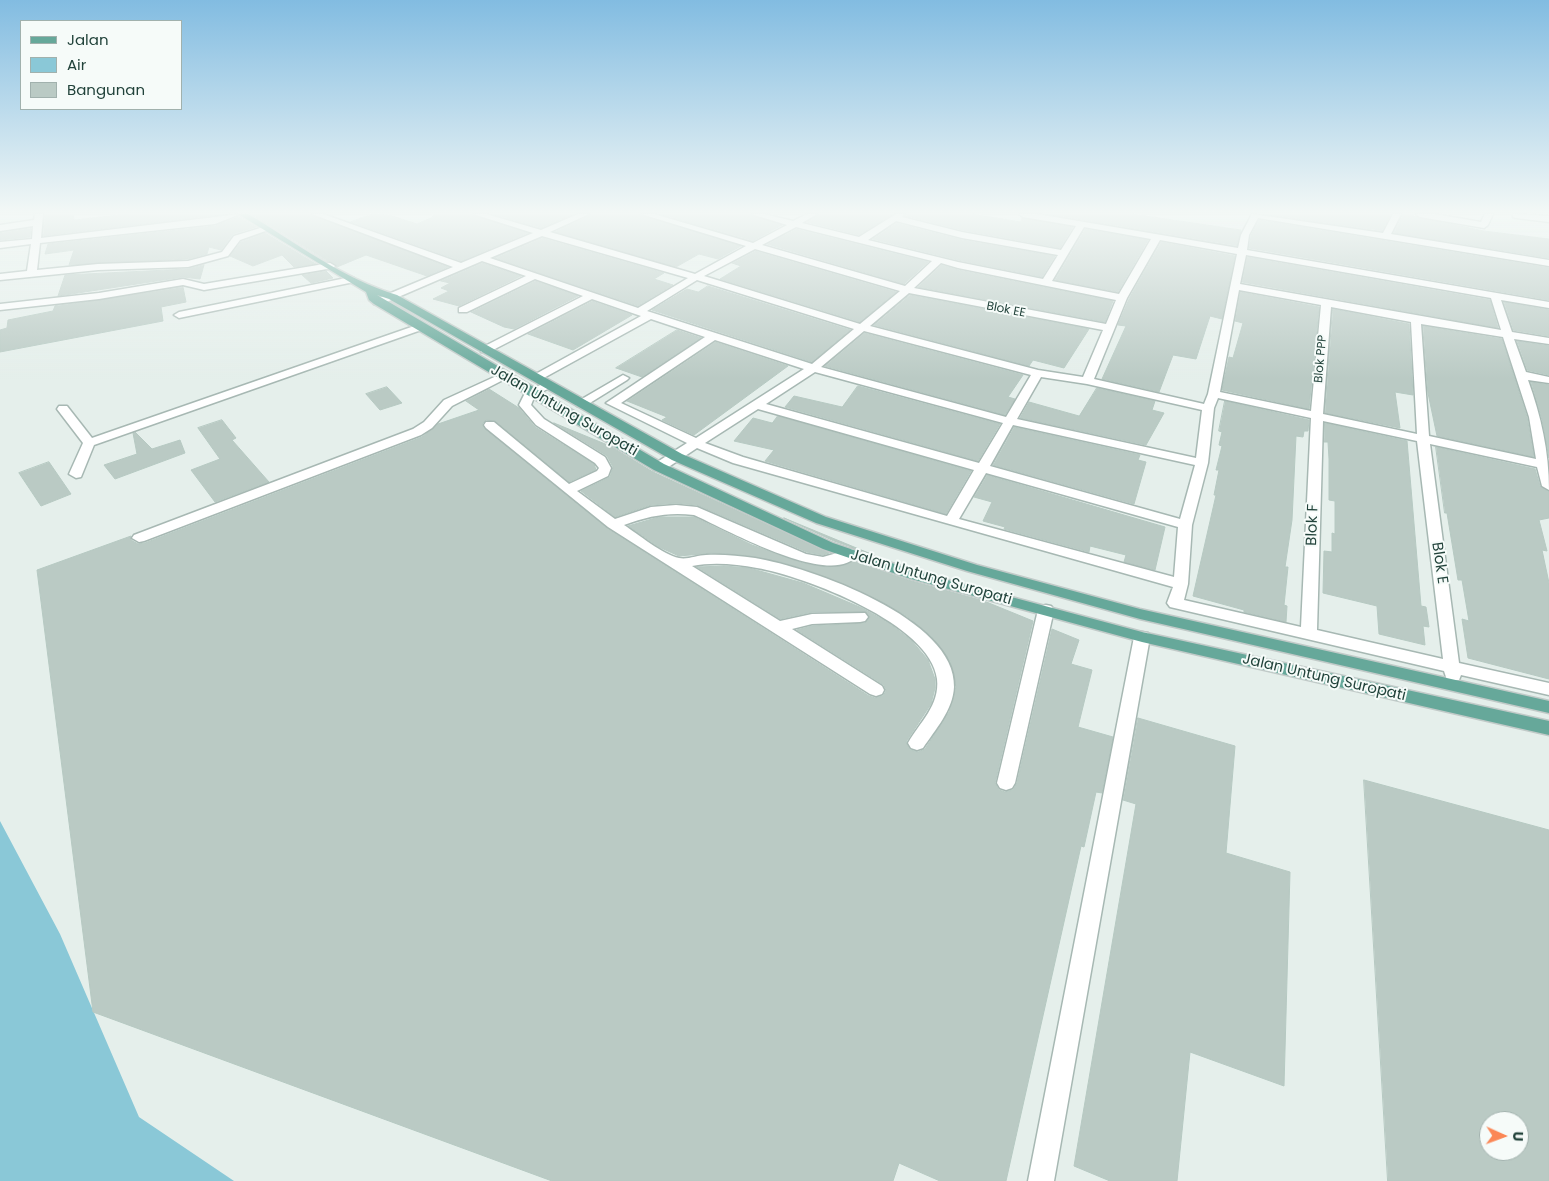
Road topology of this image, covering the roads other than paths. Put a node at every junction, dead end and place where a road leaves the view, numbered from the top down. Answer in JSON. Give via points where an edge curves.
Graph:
{"nodes":[{"id":1,"x":32,"y":269,"type":"edge"},
{"id":2,"x":75,"y":269,"type":"edge"},
{"id":3,"x":311,"y":269,"type":"edge"},
{"id":4,"x":335,"y":269,"type":"edge"},
{"id":5,"x":453,"y":269,"type":"edge"},
{"id":6,"x":514,"y":269,"type":"edge"},
{"id":7,"x":669,"y":269,"type":"edge"},
{"id":8,"x":711,"y":269,"type":"edge"},
{"id":9,"x":837,"y":269,"type":"edge"},
{"id":10,"x":929,"y":269,"type":"edge"},
{"id":11,"x":983,"y":269,"type":"edge"},
{"id":12,"x":1054,"y":269,"type":"edge"},
{"id":13,"x":1139,"y":269,"type":"edge"},
{"id":14,"x":1238,"y":269,"type":"edge"},
{"id":15,"x":1336,"y":269,"type":"edge"},
{"id":16,"x":32,"y":273,"type":"junction"},
{"id":17,"x":534,"y":276,"type":"junction"},
{"id":18,"x":0,"y":277,"type":"edge"},
{"id":19,"x":696,"y":277,"type":"junction"},
{"id":20,"x":352,"y":280,"type":"junction"},
{"id":21,"x":1046,"y":282,"type":"junction"},
{"id":22,"x":1235,"y":286,"type":"junction"},
{"id":23,"x":370,"y":290,"type":"junction"},
{"id":24,"x":907,"y":290,"type":"junction"},
{"id":25,"x":590,"y":296,"type":"junction"},
{"id":26,"x":1495,"y":296,"type":"junction"},
{"id":27,"x":393,"y":297,"type":"junction"},
{"id":28,"x":1122,"y":298,"type":"junction"},
{"id":29,"x":378,"y":302,"type":"junction"},
{"id":30,"x":1326,"y":303,"type":"junction"},
{"id":31,"x":1549,"y":305,"type":"edge"},
{"id":32,"x":0,"y":307,"type":"edge"},
{"id":33,"x":464,"y":310,"type":"dead end"},
{"id":34,"x":643,"y":314,"type":"junction"},
{"id":35,"x":179,"y":315,"type":"dead end"},
{"id":36,"x":1416,"y":320,"type":"junction"},
{"id":37,"x":420,"y":327,"type":"junction"},
{"id":38,"x":860,"y":327,"type":"junction"},
{"id":39,"x":1108,"y":328,"type":"junction"},
{"id":40,"x":1508,"y":333,"type":"junction"},
{"id":41,"x":712,"y":337,"type":"junction"},
{"id":42,"x":1549,"y":341,"type":"edge"},
{"id":43,"x":485,"y":350,"type":"junction"},
{"id":44,"x":813,"y":368,"type":"junction"},
{"id":45,"x":1038,"y":373,"type":"junction"},
{"id":46,"x":1522,"y":375,"type":"junction"},
{"id":47,"x":503,"y":376,"type":"junction"},
{"id":48,"x":623,"y":378,"type":"dead end"},
{"id":49,"x":1549,"y":380,"type":"edge"},
{"id":50,"x":542,"y":381,"type":"junction"},
{"id":51,"x":1087,"y":381,"type":"junction"},
{"id":52,"x":530,"y":392,"type":"junction"},
{"id":53,"x":1214,"y":394,"type":"junction"},
{"id":54,"x":581,"y":402,"type":"junction"},
{"id":55,"x":757,"y":405,"type":"junction"},
{"id":56,"x":1208,"y":408,"type":"junction"},
{"id":57,"x":63,"y":409,"type":"dead end"},
{"id":58,"x":1317,"y":415,"type":"junction"},
{"id":59,"x":1535,"y":417,"type":"junction"},
{"id":60,"x":1549,"y":420,"type":"edge"},
{"id":61,"x":1011,"y":422,"type":"junction"},
{"id":62,"x":490,"y":425,"type":"dead end"},
{"id":63,"x":1423,"y":439,"type":"junction"},
{"id":64,"x":89,"y":443,"type":"junction"},
{"id":65,"x":696,"y":443,"type":"junction"},
{"id":66,"x":677,"y":457,"type":"junction"},
{"id":67,"x":1202,"y":464,"type":"junction"},
{"id":68,"x":1546,"y":466,"type":"edge"},
{"id":69,"x":659,"y":467,"type":"junction"},
{"id":70,"x":983,"y":467,"type":"junction"},
{"id":71,"x":76,"y":474,"type":"dead end"},
{"id":72,"x":1549,"y":486,"type":"edge"},
{"id":73,"x":568,"y":490,"type":"junction"},
{"id":74,"x":951,"y":521,"type":"junction"},
{"id":75,"x":613,"y":524,"type":"junction"},
{"id":76,"x":1185,"y":525,"type":"junction"},
{"id":77,"x":139,"y":538,"type":"dead end"},
{"id":78,"x":851,"y":554,"type":"junction"},
{"id":79,"x":677,"y":563,"type":"junction"},
{"id":80,"x":1181,"y":584,"type":"junction"},
{"id":81,"x":1175,"y":603,"type":"junction"},
{"id":82,"x":1046,"y":610,"type":"junction"},
{"id":83,"x":860,"y":617,"type":"dead end"},
{"id":84,"x":1171,"y":621,"type":"junction"},
{"id":85,"x":778,"y":627,"type":"junction"},
{"id":86,"x":1309,"y":635,"type":"junction"},
{"id":87,"x":1142,"y":637,"type":"junction"},
{"id":88,"x":1453,"y":667,"type":"junction"},
{"id":89,"x":1453,"y":687,"type":"junction"},
{"id":90,"x":1549,"y":689,"type":"edge"},
{"id":91,"x":876,"y":690,"type":"dead end"},
{"id":92,"x":1549,"y":708,"type":"edge"},
{"id":93,"x":1549,"y":728,"type":"edge"},
{"id":94,"x":917,"y":743,"type":"dead end"},
{"id":95,"x":1006,"y":784,"type":"dead end"},
{"id":96,"x":1041,"y":1181,"type":"edge"}],
"edges":[{"from":1,"to":16,"type":"street"},
{"from":2,"to":16,"type":"street"},
{"from":3,"to":32,"type":"street","via":[[204,287],[183,282],[99,296]]},
{"from":4,"to":20,"type":"main road","name":"Jalan Untung Suropati"},
{"from":5,"to":27,"type":"street"},
{"from":6,"to":17,"type":"street"},
{"from":7,"to":19,"type":"street"},
{"from":8,"to":19,"type":"street"},
{"from":9,"to":24,"type":"street","name":"Blok EE"},
{"from":10,"to":24,"type":"street"},
{"from":11,"to":21,"type":"street"},
{"from":12,"to":21,"type":"street"},
{"from":13,"to":28,"type":"street"},
{"from":14,"to":22,"type":"street"},
{"from":15,"to":26,"type":"street"},
{"from":16,"to":18,"type":"street"},
{"from":17,"to":25,"type":"street"},
{"from":17,"to":33,"type":"street"},
{"from":19,"to":34,"type":"street"},
{"from":19,"to":38,"type":"street"},
{"from":20,"to":23,"type":"main road","name":"Jalan Untung Suropati"},
{"from":20,"to":35,"type":"street"},
{"from":21,"to":28,"type":"street"},
{"from":22,"to":30,"type":"street"},
{"from":22,"to":53,"type":"street"},
{"from":23,"to":27,"type":"main road","name":"Jalan Untung Suropati"},
{"from":23,"to":29,"type":"main road","name":"Jalan Untung Suropati"},
{"from":24,"to":38,"type":"street"},
{"from":24,"to":39,"type":"street","name":"Blok EE"},
{"from":25,"to":34,"type":"street"},
{"from":25,"to":43,"type":"street"},
{"from":26,"to":31,"type":"street"},
{"from":26,"to":40,"type":"street"},
{"from":27,"to":29,"type":"street"},
{"from":27,"to":43,"type":"main road","name":"Jalan Untung Suropati"},
{"from":28,"to":39,"type":"street"},
{"from":29,"to":37,"type":"main road","name":"Jalan Untung Suropati"},
{"from":30,"to":36,"type":"street"},
{"from":30,"to":58,"type":"street","name":"Blok PPP"},
{"from":34,"to":41,"type":"street"},
{"from":34,"to":50,"type":"street"},
{"from":36,"to":40,"type":"street"},
{"from":36,"to":63,"type":"street","name":"Blok E"},
{"from":37,"to":47,"type":"main road","name":"Jalan Untung Suropati"},
{"from":37,"to":64,"type":"street"},
{"from":38,"to":44,"type":"street"},
{"from":38,"to":45,"type":"street"},
{"from":39,"to":51,"type":"street"},
{"from":40,"to":42,"type":"street"},
{"from":40,"to":46,"type":"street"},
{"from":41,"to":44,"type":"street"},
{"from":41,"to":65,"type":"street","via":[[612,402]]},
{"from":43,"to":50,"type":"main road","name":"Jalan Untung Suropati"},
{"from":44,"to":55,"type":"street"},
{"from":44,"to":61,"type":"street"},
{"from":45,"to":51,"type":"street"},
{"from":45,"to":61,"type":"street"},
{"from":46,"to":49,"type":"street"},
{"from":46,"to":59,"type":"street"},
{"from":47,"to":52,"type":"main road","name":"Jalan Untung Suropati"},
{"from":47,"to":77,"type":"street","via":[[448,403],[417,432]]},
{"from":48,"to":54,"type":"street"},
{"from":50,"to":52,"type":"street"},
{"from":50,"to":54,"type":"main road","name":"Jalan Untung Suropati"},
{"from":51,"to":56,"type":"street"},
{"from":52,"to":69,"type":"main road","name":"Jalan Untung Suropati"},
{"from":52,"to":73,"type":"street","via":[[525,405],[540,422],[600,460],[605,468],[603,473]]},
{"from":53,"to":56,"type":"street"},
{"from":53,"to":58,"type":"street"},
{"from":54,"to":66,"type":"main road","name":"Jalan Untung Suropati"},
{"from":55,"to":65,"type":"street"},
{"from":55,"to":70,"type":"street"},
{"from":56,"to":67,"type":"street"},
{"from":57,"to":64,"type":"street"},
{"from":58,"to":63,"type":"street"},
{"from":58,"to":86,"type":"street","name":"Blok F"},
{"from":59,"to":60,"type":"street"},
{"from":59,"to":68,"type":"street"},
{"from":61,"to":67,"type":"street"},
{"from":61,"to":70,"type":"street"},
{"from":62,"to":73,"type":"street"},
{"from":63,"to":68,"type":"street"},
{"from":63,"to":88,"type":"street","name":"Blok E"},
{"from":64,"to":71,"type":"street"},
{"from":65,"to":66,"type":"street"},
{"from":65,"to":74,"type":"street","via":[[754,465]]},
{"from":66,"to":69,"type":"street"},
{"from":66,"to":84,"type":"main road","name":"Jalan Untung Suropati","via":[[821,520],[972,568]]},
{"from":67,"to":76,"type":"street"},
{"from":68,"to":72,"type":"street"},
{"from":69,"to":78,"type":"main road","name":"Jalan Untung Suropati"},
{"from":70,"to":74,"type":"street"},
{"from":70,"to":76,"type":"street"},
{"from":73,"to":75,"type":"street"},
{"from":74,"to":80,"type":"street"},
{"from":75,"to":78,"type":"street","via":[[651,512],[697,511],[802,558],[823,562]]},
{"from":75,"to":79,"type":"street"},
{"from":76,"to":80,"type":"street"},
{"from":78,"to":82,"type":"main road","name":"Jalan Untung Suropati","via":[[912,575]]},
{"from":79,"to":85,"type":"street"},
{"from":79,"to":94,"type":"street","via":[[736,560],[796,575],[843,591],[911,630],[928,643],[937,656],[945,679],[941,707]]},
{"from":80,"to":81,"type":"street"},
{"from":81,"to":84,"type":"street"},
{"from":81,"to":86,"type":"street"},
{"from":82,"to":87,"type":"main road","name":"Jalan Untung Suropati"},
{"from":82,"to":95,"type":"street"},
{"from":83,"to":85,"type":"street","via":[[812,619]]},
{"from":84,"to":89,"type":"main road","name":"Jalan Untung Suropati"},
{"from":85,"to":91,"type":"street"},
{"from":86,"to":88,"type":"street"},
{"from":87,"to":93,"type":"main road","name":"Jalan Untung Suropati"},
{"from":87,"to":96,"type":"street"},
{"from":88,"to":89,"type":"street","name":"Blok E"},
{"from":88,"to":90,"type":"street"},
{"from":89,"to":92,"type":"main road","name":"Jalan Untung Suropati"}]}
